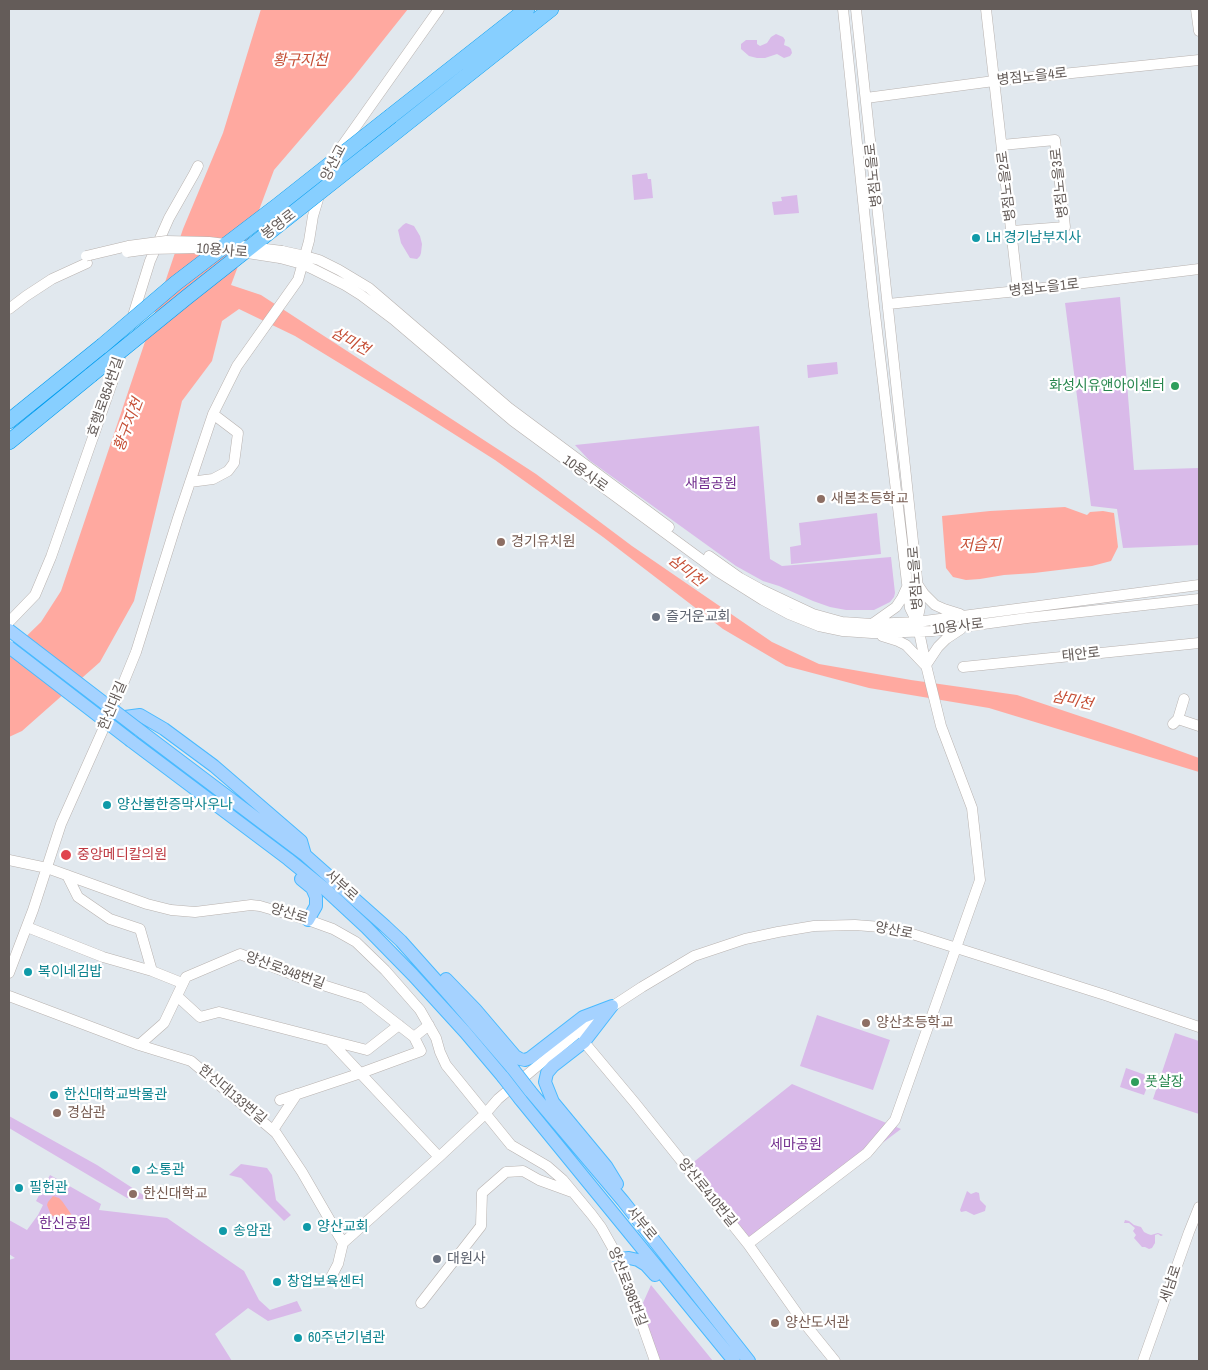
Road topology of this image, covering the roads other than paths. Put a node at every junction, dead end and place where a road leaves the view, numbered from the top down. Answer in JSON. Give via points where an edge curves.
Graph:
{"nodes":[{"id":1,"x":439,"y":9,"type":"edge"},
{"id":2,"x":527,"y":9,"type":"edge"},
{"id":3,"x":843,"y":9,"type":"edge"},
{"id":4,"x":856,"y":9,"type":"edge"},
{"id":5,"x":986,"y":9,"type":"edge"},
{"id":6,"x":1196,"y":9,"type":"edge"},
{"id":7,"x":550,"y":10,"type":"edge"},
{"id":8,"x":1199,"y":31,"type":"edge"},
{"id":9,"x":848,"y":55,"type":"junction"},
{"id":10,"x":861,"y":56,"type":"junction"},
{"id":11,"x":1199,"y":60,"type":"edge"},
{"id":12,"x":994,"y":81,"type":"junction"},
{"id":13,"x":866,"y":98,"type":"junction"},
{"id":14,"x":857,"y":138,"type":"junction"},
{"id":15,"x":870,"y":138,"type":"junction"},
{"id":16,"x":1002,"y":145,"type":"junction"},
{"id":17,"x":198,"y":166,"type":"dead end"},
{"id":18,"x":1012,"y":231,"type":"junction"},
{"id":19,"x":883,"y":258,"type":"junction"},
{"id":20,"x":87,"y":259,"type":"junction"},
{"id":21,"x":869,"y":259,"type":"junction"},
{"id":22,"x":303,"y":260,"type":"junction"},
{"id":23,"x":1199,"y":269,"type":"edge"},
{"id":24,"x":339,"y":270,"type":"junction"},
{"id":25,"x":334,"y":280,"type":"junction"},
{"id":26,"x":1018,"y":291,"type":"junction"},
{"id":27,"x":9,"y":301,"type":"edge"},
{"id":28,"x":888,"y":304,"type":"junction"},
{"id":29,"x":9,"y":309,"type":"edge"},
{"id":30,"x":261,"y":332,"type":"joint"},
{"id":31,"x":893,"y":353,"type":"junction"},
{"id":32,"x":880,"y":354,"type":"junction"},
{"id":33,"x":214,"y":414,"type":"junction"},
{"id":34,"x":9,"y":421,"type":"edge"},
{"id":35,"x":9,"y":442,"type":"edge"},
{"id":36,"x":190,"y":482,"type":"junction"},
{"id":37,"x":912,"y":585,"type":"junction"},
{"id":38,"x":1199,"y":585,"type":"edge"},
{"id":39,"x":1199,"y":599,"type":"edge"},
{"id":40,"x":964,"y":616,"type":"junction"},
{"id":41,"x":9,"y":622,"type":"edge"},
{"id":42,"x":918,"y":627,"type":"junction"},
{"id":43,"x":966,"y":627,"type":"junction"},
{"id":44,"x":876,"y":629,"type":"junction"},
{"id":45,"x":9,"y":630,"type":"edge"},
{"id":46,"x":1199,"y":643,"type":"edge"},
{"id":47,"x":9,"y":647,"type":"edge"},
{"id":48,"x":926,"y":665,"type":"junction"},
{"id":49,"x":963,"y":667,"type":"dead end"},
{"id":50,"x":1184,"y":699,"type":"dead end"},
{"id":51,"x":106,"y":720,"type":"junction"},
{"id":52,"x":1199,"y":726,"type":"edge"},
{"id":53,"x":221,"y":808,"type":"junction"},
{"id":54,"x":305,"y":855,"type":"junction"},
{"id":55,"x":9,"y":860,"type":"edge"},
{"id":56,"x":47,"y":868,"type":"junction"},
{"id":57,"x":67,"y":876,"type":"junction"},
{"id":58,"x":308,"y":920,"type":"junction"},
{"id":59,"x":385,"y":926,"type":"junction"},
{"id":60,"x":27,"y":927,"type":"junction"},
{"id":61,"x":956,"y":947,"type":"junction"},
{"id":62,"x":152,"y":971,"type":"junction"},
{"id":63,"x":9,"y":973,"type":"edge"},
{"id":64,"x":182,"y":983,"type":"junction"},
{"id":65,"x":9,"y":996,"type":"edge"},
{"id":66,"x":177,"y":996,"type":"junction"},
{"id":67,"x":612,"y":1006,"type":"junction"},
{"id":68,"x":399,"y":1025,"type":"junction"},
{"id":69,"x":429,"y":1025,"type":"junction"},
{"id":70,"x":586,"y":1026,"type":"junction"},
{"id":71,"x":1199,"y":1027,"type":"edge"},
{"id":72,"x":414,"y":1037,"type":"junction"},
{"id":73,"x":330,"y":1041,"type":"junction"},
{"id":74,"x":584,"y":1042,"type":"junction"},
{"id":75,"x":139,"y":1045,"type":"junction"},
{"id":76,"x":360,"y":1073,"type":"junction"},
{"id":77,"x":508,"y":1073,"type":"junction"},
{"id":78,"x":297,"y":1094,"type":"junction"},
{"id":79,"x":525,"y":1095,"type":"junction"},
{"id":80,"x":280,"y":1100,"type":"dead end"},
{"id":81,"x":485,"y":1114,"type":"junction"},
{"id":82,"x":273,"y":1130,"type":"junction"},
{"id":83,"x":439,"y":1157,"type":"junction"},
{"id":84,"x":573,"y":1192,"type":"junction"},
{"id":85,"x":1199,"y":1207,"type":"edge"},
{"id":86,"x":653,"y":1239,"type":"junction"},
{"id":87,"x":343,"y":1242,"type":"junction"},
{"id":88,"x":748,"y":1244,"type":"junction"},
{"id":89,"x":619,"y":1259,"type":"junction"},
{"id":90,"x":329,"y":1281,"type":"dead end"},
{"id":91,"x":421,"y":1303,"type":"dead end"},
{"id":92,"x":702,"y":1321,"type":"junction"},
{"id":93,"x":655,"y":1361,"type":"edge"},
{"id":94,"x":734,"y":1361,"type":"edge"},
{"id":95,"x":749,"y":1361,"type":"edge"},
{"id":96,"x":835,"y":1361,"type":"edge"},
{"id":97,"x":1143,"y":1361,"type":"edge"}],
"edges":[{"from":1,"to":22,"type":"street","name":"양산교","via":[[335,156],[325,176]]},
{"from":2,"to":34,"type":"highway","name":"봉영로","bridge":true,"via":[[176,283]]},
{"from":3,"to":9,"type":"street","name":"병점노을로"},
{"from":4,"to":10,"type":"street","name":"병점노을로"},
{"from":5,"to":12,"type":"street","name":"병점노을2로"},
{"from":6,"to":8,"type":"street"},
{"from":7,"to":35,"type":"highway","name":"봉영로","bridge":true},
{"from":9,"to":10,"type":"street","via":[[853,59]]},
{"from":9,"to":14,"type":"street","name":"병점노을로"},
{"from":10,"to":13,"type":"street","name":"병점노을로"},
{"from":11,"to":12,"type":"street","name":"병점노을4로"},
{"from":12,"to":13,"type":"street","name":"병점노을4로"},
{"from":12,"to":16,"type":"street","name":"병점노을2로"},
{"from":13,"to":15,"type":"street","name":"병점노을로"},
{"from":14,"to":15,"type":"street","via":[[866,134]]},
{"from":14,"to":21,"type":"street","name":"병점노을로"},
{"from":15,"to":19,"type":"street","name":"병점노을로"},
{"from":16,"to":18,"type":"street","name":"병점노을2로"},
{"from":16,"to":18,"type":"street","name":"병점노을3로","via":[[1055,140],[1065,226]]},
{"from":17,"to":41,"type":"street","name":"효행로854번길","via":[[150,261],[112,383],[36,595]]},
{"from":18,"to":26,"type":"street","name":"병점노을2로"},
{"from":19,"to":21,"type":"street","via":[[878,261]]},
{"from":19,"to":28,"type":"street","name":"병점노을로"},
{"from":20,"to":22,"type":"street","name":"10용사로","bridge":true,"via":[[128,246],[166,241],[209,242]]},
{"from":20,"to":27,"type":"street","name":"10용사로","via":[[46,274]]},
{"from":20,"to":29,"type":"street","name":"10용사로"},
{"from":21,"to":32,"type":"street","name":"병점노을로"},
{"from":22,"to":24,"type":"street","name":"10용사로"},
{"from":22,"to":25,"type":"street","name":"10용사로"},
{"from":22,"to":30,"type":"street","name":"양산교","via":[[298,280]]},
{"from":23,"to":26,"type":"street","name":"병점노을1로"},
{"from":24,"to":25,"type":"street","via":[[334,272]]},
{"from":24,"to":44,"type":"street","name":"10용사로","via":[[369,288],[513,412],[740,578],[813,614]]},
{"from":25,"to":44,"type":"street","name":"10용사로","via":[[393,319],[504,414],[743,588],[804,620],[843,631]]},
{"from":26,"to":28,"type":"street","name":"병점노을1로"},
{"from":28,"to":31,"type":"street","name":"병점노을로"},
{"from":30,"to":33,"type":"street","name":"한신대길","via":[[237,366]]},
{"from":31,"to":32,"type":"street","via":[[889,349]]},
{"from":31,"to":37,"type":"street","name":"병점노을로"},
{"from":32,"to":37,"type":"street","name":"병점노을로"},
{"from":33,"to":36,"type":"street","name":"한신대길"},
{"from":33,"to":36,"type":"street","via":[[238,433],[234,463],[228,471],[213,479]]},
{"from":36,"to":51,"type":"street","name":"한신대길","via":[[136,652]]},
{"from":37,"to":40,"type":"street","via":[[938,607]]},
{"from":37,"to":42,"type":"street","name":"병점노을로","via":[[920,607]]},
{"from":37,"to":44,"type":"street"},
{"from":38,"to":40,"type":"street","name":"10용사로"},
{"from":39,"to":43,"type":"street","name":"10용사로"},
{"from":40,"to":42,"type":"street","name":"10용사로"},
{"from":42,"to":43,"type":"street","name":"10용사로"},
{"from":42,"to":44,"type":"street","name":"10용사로"},
{"from":42,"to":48,"type":"street","name":"병점노을로"},
{"from":43,"to":48,"type":"street","via":[[946,639]]},
{"from":44,"to":48,"type":"street","via":[[906,645]]},
{"from":45,"to":54,"type":"main road","name":"서부로","bridge":true},
{"from":46,"to":49,"type":"street","name":"태안로"},
{"from":47,"to":53,"type":"main road","name":"서부로","bridge":true},
{"from":48,"to":61,"type":"street","name":"병점노을로","via":[[941,726],[972,808],[980,880]]},
{"from":50,"to":52,"type":"street","via":[[1176,721]]},
{"from":51,"to":54,"type":"main road","via":[[115,724],[135,715],[164,729],[214,766],[301,841]]},
{"from":51,"to":56,"type":"street","name":"한신대길","via":[[61,824]]},
{"from":53,"to":58,"type":"main road","via":[[312,888],[316,906]]},
{"from":53,"to":77,"type":"main road","name":"서부로","via":[[325,889]]},
{"from":54,"to":59,"type":"main road","name":"서부로"},
{"from":55,"to":56,"type":"street","name":"양산로"},
{"from":56,"to":57,"type":"street","name":"양산로"},
{"from":56,"to":60,"type":"street","name":"한신대길"},
{"from":57,"to":58,"type":"street","name":"양산로","via":[[171,910],[195,912],[251,905]]},
{"from":57,"to":62,"type":"street","via":[[78,897],[110,919],[140,929]]},
{"from":58,"to":69,"type":"street","name":"양산로","via":[[356,942],[385,970]]},
{"from":59,"to":67,"type":"main road","via":[[414,946],[520,1059],[530,1058],[583,1018]]},
{"from":59,"to":77,"type":"main road","name":"서부로","via":[[445,990]]},
{"from":60,"to":62,"type":"street","via":[[103,957]]},
{"from":60,"to":63,"type":"street","name":"한신대길"},
{"from":61,"to":67,"type":"street","name":"양산로","via":[[881,927],[814,926],[778,932],[744,939],[694,956]]},
{"from":61,"to":71,"type":"street","name":"양산로"},
{"from":61,"to":88,"type":"street","name":"병점노을로","via":[[895,1120],[867,1153]]},
{"from":62,"to":64,"type":"street"},
{"from":64,"to":66,"type":"street"},
{"from":64,"to":68,"type":"street","name":"양산로348번길","via":[[186,977],[240,954],[364,998]]},
{"from":65,"to":75,"type":"street","name":"한신대133번길"},
{"from":66,"to":73,"type":"street","via":[[200,1016],[219,1012]]},
{"from":66,"to":75,"type":"street","via":[[164,1023]]},
{"from":67,"to":70,"type":"street","name":"양산로"},
{"from":67,"to":74,"type":"main road"},
{"from":68,"to":72,"type":"street","name":"양산로348번길"},
{"from":68,"to":73,"type":"street","via":[[366,1050]]},
{"from":69,"to":72,"type":"street"},
{"from":69,"to":81,"type":"street","name":"양산로","via":[[446,1065]]},
{"from":70,"to":74,"type":"street"},
{"from":70,"to":81,"type":"street","name":"양산로","via":[[498,1099]]},
{"from":72,"to":76,"type":"street","name":"한신대133번길","via":[[421,1051]]},
{"from":73,"to":76,"type":"street"},
{"from":74,"to":86,"type":"main road","via":[[553,1066],[546,1082],[548,1092],[606,1166]]},
{"from":74,"to":88,"type":"street","name":"양산로410번길"},
{"from":75,"to":82,"type":"street","name":"한신대133번길","via":[[191,1061]]},
{"from":76,"to":78,"type":"street","name":"한신대133번길"},
{"from":76,"to":83,"type":"street"},
{"from":77,"to":79,"type":"main road","bridge":true},
{"from":78,"to":80,"type":"street","name":"한신대133번길"},
{"from":78,"to":82,"type":"street"},
{"from":79,"to":86,"type":"main road","name":"서부로"},
{"from":79,"to":92,"type":"main road","name":"서부로"},
{"from":81,"to":83,"type":"street"},
{"from":81,"to":84,"type":"street","name":"양산로398번길","via":[[511,1144],[547,1166]]},
{"from":82,"to":87,"type":"street","name":"한신대133번길"},
{"from":83,"to":87,"type":"street"},
{"from":84,"to":89,"type":"street","name":"양산로398번길","via":[[601,1227]]},
{"from":84,"to":91,"type":"street","via":[[523,1171],[506,1172],[482,1192],[481,1226]]},
{"from":85,"to":97,"type":"street","name":"세남로"},
{"from":86,"to":95,"type":"main road","name":"서부로"},
{"from":87,"to":90,"type":"street","via":[[338,1264]]},
{"from":88,"to":96,"type":"street","name":"양산로410번길"},
{"from":89,"to":92,"type":"main road","via":[[629,1258],[646,1265],[681,1307]]},
{"from":89,"to":93,"type":"street","name":"양산로398번길"},
{"from":92,"to":94,"type":"main road","name":"서부로"}]}
